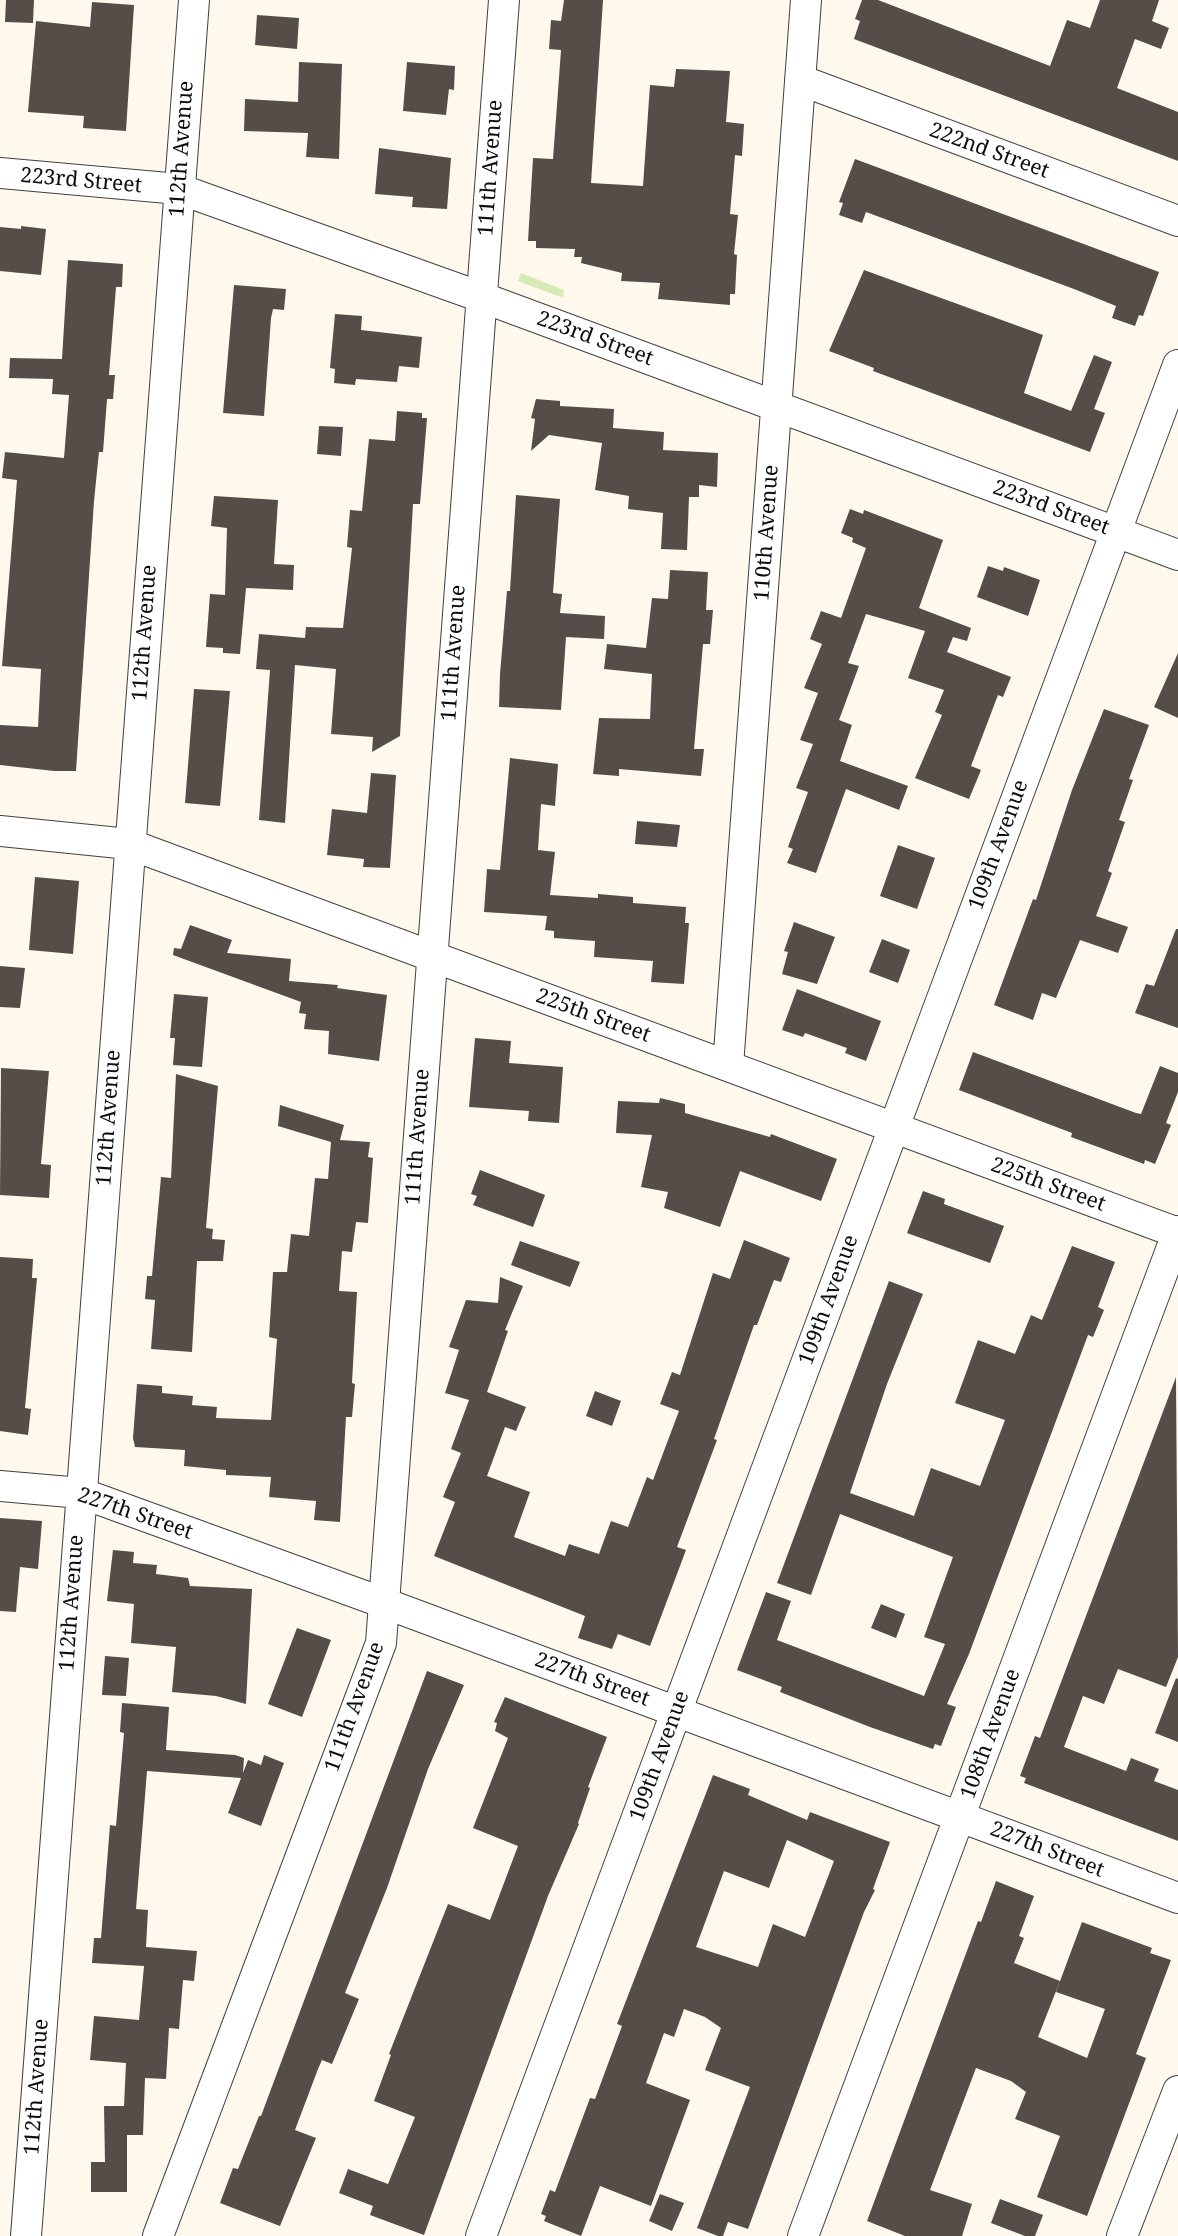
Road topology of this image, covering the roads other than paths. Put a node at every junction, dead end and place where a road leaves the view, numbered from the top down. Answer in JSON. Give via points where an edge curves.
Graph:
{"nodes":[{"id":1,"x":194,"y":0,"type":"edge"},
{"id":2,"x":504,"y":0,"type":"edge"},
{"id":3,"x":806,"y":0,"type":"edge"},
{"id":4,"x":800,"y":81,"type":"junction"},
{"id":5,"x":0,"y":173,"type":"edge"},
{"id":6,"x":179,"y":189,"type":"junction"},
{"id":7,"x":1178,"y":221,"type":"edge"},
{"id":8,"x":481,"y":297,"type":"junction"},
{"id":9,"x":1178,"y":365,"type":"edge"},
{"id":10,"x":776,"y":406,"type":"junction"},
{"id":11,"x":1115,"y":532,"type":"junction"},
{"id":12,"x":1178,"y":555,"type":"edge"},
{"id":13,"x":0,"y":831,"type":"edge"},
{"id":14,"x":129,"y":844,"type":"junction"},
{"id":15,"x":432,"y":956,"type":"junction"},
{"id":16,"x":728,"y":1066,"type":"junction"},
{"id":17,"x":894,"y":1127,"type":"junction"},
{"id":18,"x":1178,"y":1232,"type":"edge"},
{"id":19,"x":0,"y":1486,"type":"edge"},
{"id":20,"x":81,"y":1493,"type":"junction"},
{"id":21,"x":384,"y":1603,"type":"junction"},
{"id":22,"x":676,"y":1711,"type":"junction"},
{"id":23,"x":960,"y":1817,"type":"junction"},
{"id":24,"x":1178,"y":1898,"type":"edge"},
{"id":25,"x":1178,"y":2091,"type":"edge"},
{"id":26,"x":26,"y":2236,"type":"edge"},
{"id":27,"x":158,"y":2236,"type":"edge"},
{"id":28,"x":481,"y":2236,"type":"edge"},
{"id":29,"x":803,"y":2236,"type":"edge"},
{"id":30,"x":1122,"y":2236,"type":"edge"}],
"edges":[{"from":1,"to":6,"type":"street","name":"112th Avenue"},
{"from":2,"to":8,"type":"street","name":"111th Avenue"},
{"from":3,"to":4,"type":"street","name":"110th Avenue"},
{"from":4,"to":7,"type":"street","name":"222nd Street"},
{"from":4,"to":10,"type":"street","name":"110th Avenue"},
{"from":5,"to":6,"type":"street","name":"223rd Street"},
{"from":6,"to":8,"type":"street","name":"223rd Street"},
{"from":6,"to":14,"type":"street","name":"112th Avenue"},
{"from":8,"to":10,"type":"street","name":"223rd Street"},
{"from":8,"to":15,"type":"street","name":"111th Avenue"},
{"from":9,"to":11,"type":"street","name":"109th Avenue"},
{"from":10,"to":11,"type":"street","name":"223rd Street"},
{"from":10,"to":16,"type":"street","name":"110th Avenue"},
{"from":11,"to":12,"type":"street","name":"223rd Street"},
{"from":11,"to":17,"type":"street","name":"109th Avenue"},
{"from":13,"to":14,"type":"street","name":"225th Street"},
{"from":14,"to":15,"type":"street","name":"225th Street"},
{"from":14,"to":20,"type":"street","name":"112th Avenue"},
{"from":15,"to":16,"type":"street","name":"225th Street"},
{"from":15,"to":21,"type":"street","name":"111th Avenue"},
{"from":16,"to":17,"type":"street","name":"225th Street"},
{"from":17,"to":18,"type":"street","name":"225th Street"},
{"from":17,"to":22,"type":"street","name":"109th Avenue"},
{"from":18,"to":23,"type":"street","name":"108th Avenue"},
{"from":19,"to":20,"type":"street","name":"227th Street"},
{"from":20,"to":21,"type":"street","name":"227th Street"},
{"from":20,"to":26,"type":"street","name":"112th Avenue"},
{"from":21,"to":22,"type":"street","name":"227th Street"},
{"from":21,"to":27,"type":"street","name":"111th Avenue","via":[[381,1642]]},
{"from":22,"to":23,"type":"street","name":"227th Street"},
{"from":22,"to":28,"type":"street","name":"109th Avenue"},
{"from":23,"to":24,"type":"street","name":"227th Street"},
{"from":23,"to":29,"type":"street","name":"108th Avenue"},
{"from":25,"to":30,"type":"street"}]}
